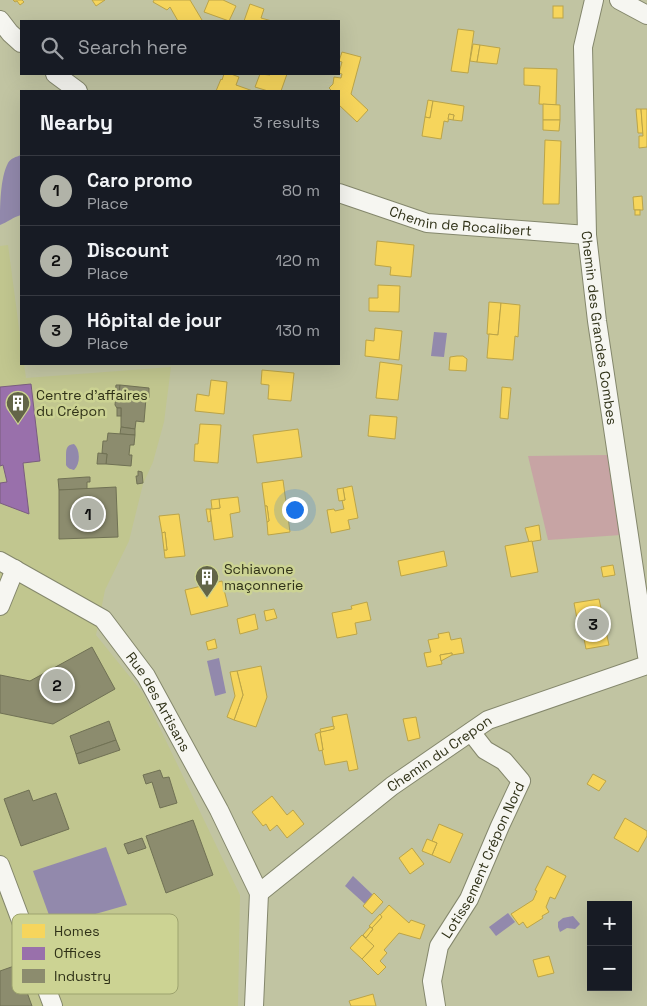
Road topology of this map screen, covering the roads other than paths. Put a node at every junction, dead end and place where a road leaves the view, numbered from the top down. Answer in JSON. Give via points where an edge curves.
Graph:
{"nodes":[{"id":1,"x":594,"y":0,"type":"edge"},
{"id":2,"x":619,"y":0,"type":"edge"},
{"id":3,"x":647,"y":15,"type":"edge"},
{"id":4,"x":0,"y":20,"type":"edge"},
{"id":5,"x":20,"y":43,"type":"edge"},
{"id":6,"x":56,"y":75,"type":"edge"},
{"id":7,"x":77,"y":90,"type":"edge"},
{"id":8,"x":340,"y":193,"type":"edge"},
{"id":9,"x":587,"y":235,"type":"junction"},
{"id":10,"x":8,"y":565,"type":"edge"},
{"id":11,"x":0,"y":606,"type":"edge"},
{"id":12,"x":647,"y":656,"type":"edge"},
{"id":13,"x":647,"y":665,"type":"edge"},
{"id":14,"x":472,"y":732,"type":"junction"},
{"id":15,"x":0,"y":865,"type":"edge"},
{"id":16,"x":259,"y":893,"type":"junction"},
{"id":17,"x":18,"y":914,"type":"edge"},
{"id":18,"x":48,"y":994,"type":"edge"},
{"id":19,"x":53,"y":1006,"type":"edge"},
{"id":20,"x":254,"y":1006,"type":"edge"},
{"id":21,"x":436,"y":1006,"type":"edge"}],
"edges":[{"from":1,"to":9,"type":"street","name":"Chemin des Grandes Combes","via":[[583,47]]},
{"from":2,"to":3,"type":"street"},
{"from":4,"to":5,"type":"street"},
{"from":6,"to":7,"type":"street"},
{"from":8,"to":9,"type":"street","name":"Chemin de Rocalibert","via":[[427,223]]},
{"from":9,"to":12,"type":"street","name":"Chemin des Grandes Combes"},
{"from":10,"to":11,"type":"street"},
{"from":10,"to":16,"type":"street","name":"Rue des Artisans","via":[[103,619],[146,676],[219,810]]},
{"from":13,"to":14,"type":"street","name":"Chemin du Crepon","via":[[488,720]]},
{"from":14,"to":16,"type":"street","name":"Chemin du Crepon","via":[[392,786]]},
{"from":14,"to":21,"type":"street","name":"Lotissement Crépon Nord","via":[[485,750],[504,761],[521,781],[469,899],[439,946],[432,981]]},
{"from":15,"to":17,"type":"street"},
{"from":16,"to":20,"type":"street"},
{"from":18,"to":19,"type":"street"}]}
